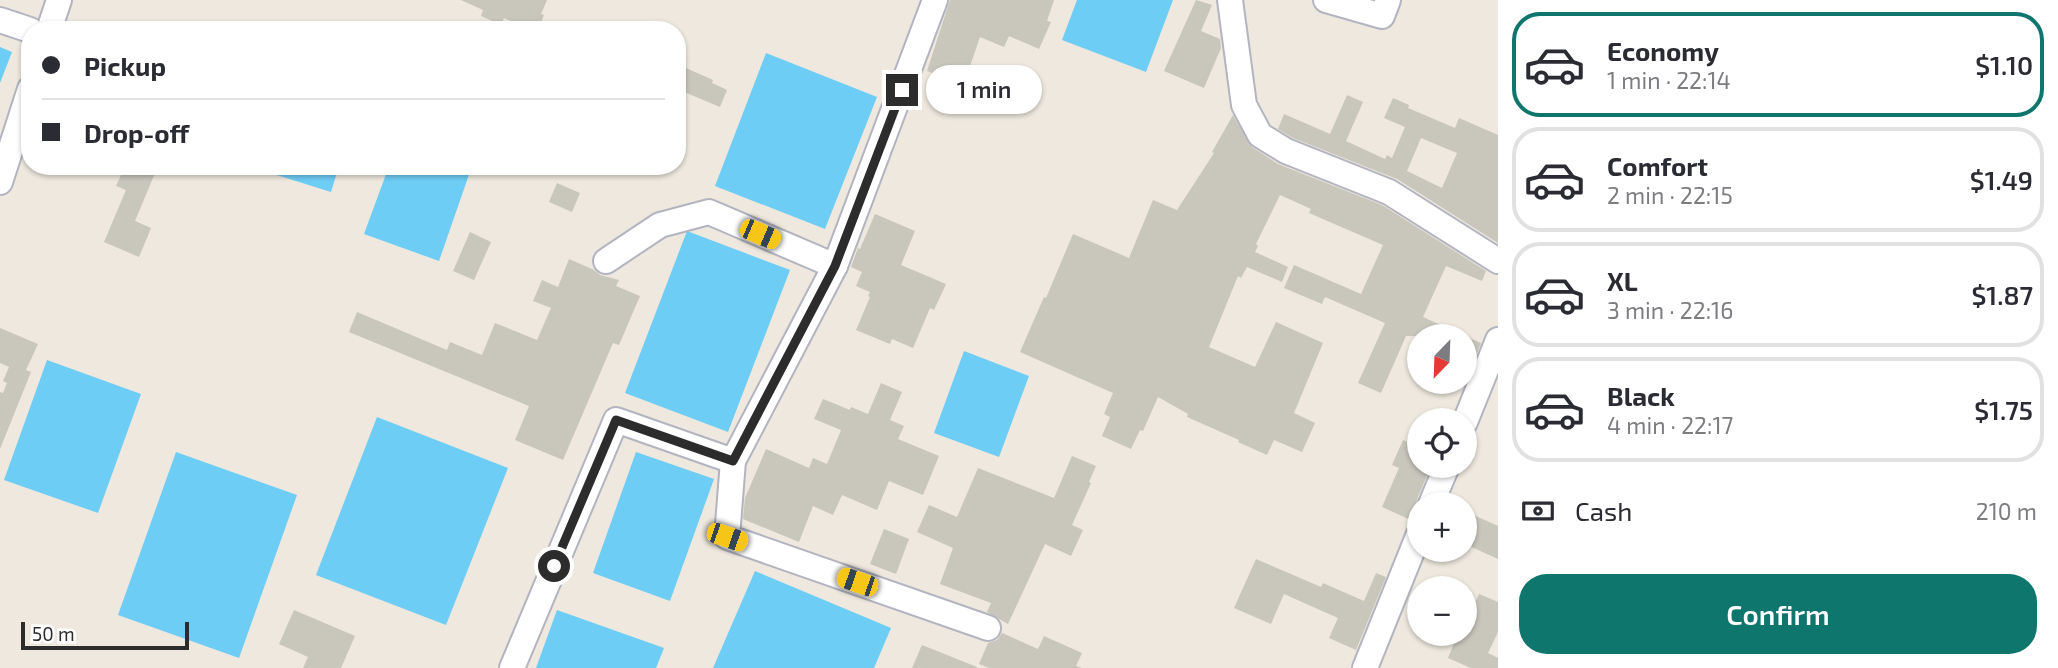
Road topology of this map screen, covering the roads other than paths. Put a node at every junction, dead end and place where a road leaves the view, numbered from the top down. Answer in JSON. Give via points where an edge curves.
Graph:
{"nodes":[{"id":1,"x":59,"y":0,"type":"edge"},
{"id":2,"x":935,"y":0,"type":"edge"},
{"id":3,"x":1230,"y":0,"type":"edge"},
{"id":4,"x":1326,"y":0,"type":"edge"},
{"id":5,"x":1388,"y":0,"type":"edge"},
{"id":6,"x":0,"y":20,"type":"edge"},
{"id":7,"x":52,"y":21,"type":"edge"},
{"id":8,"x":21,"y":27,"type":"edge"},
{"id":9,"x":21,"y":117,"type":"edge"},
{"id":10,"x":0,"y":182,"type":"edge"},
{"id":11,"x":606,"y":261,"type":"dead end"},
{"id":12,"x":1498,"y":261,"type":"edge"},
{"id":13,"x":835,"y":266,"type":"junction"},
{"id":14,"x":1498,"y":340,"type":"edge"},
{"id":15,"x":1471,"y":408,"type":"edge"},
{"id":16,"x":733,"y":461,"type":"junction"},
{"id":17,"x":1408,"y":562,"type":"edge"},
{"id":18,"x":988,"y":628,"type":"dead end"},
{"id":19,"x":512,"y":668,"type":"edge"},
{"id":20,"x":1365,"y":668,"type":"edge"}],
"edges":[{"from":1,"to":7,"type":"street"},
{"from":2,"to":13,"type":"street"},
{"from":3,"to":12,"type":"street","via":[[1244,105],[1260,135],[1286,151],[1390,192]]},
{"from":4,"to":5,"type":"street","via":[[1382,16]]},
{"from":6,"to":8,"type":"street"},
{"from":9,"to":10,"type":"street"},
{"from":11,"to":13,"type":"street","via":[[660,225],[709,212]]},
{"from":13,"to":16,"type":"street"},
{"from":14,"to":15,"type":"street"},
{"from":16,"to":18,"type":"street","via":[[727,537]]},
{"from":16,"to":19,"type":"street","via":[[616,420]]},
{"from":17,"to":20,"type":"street"}]}
